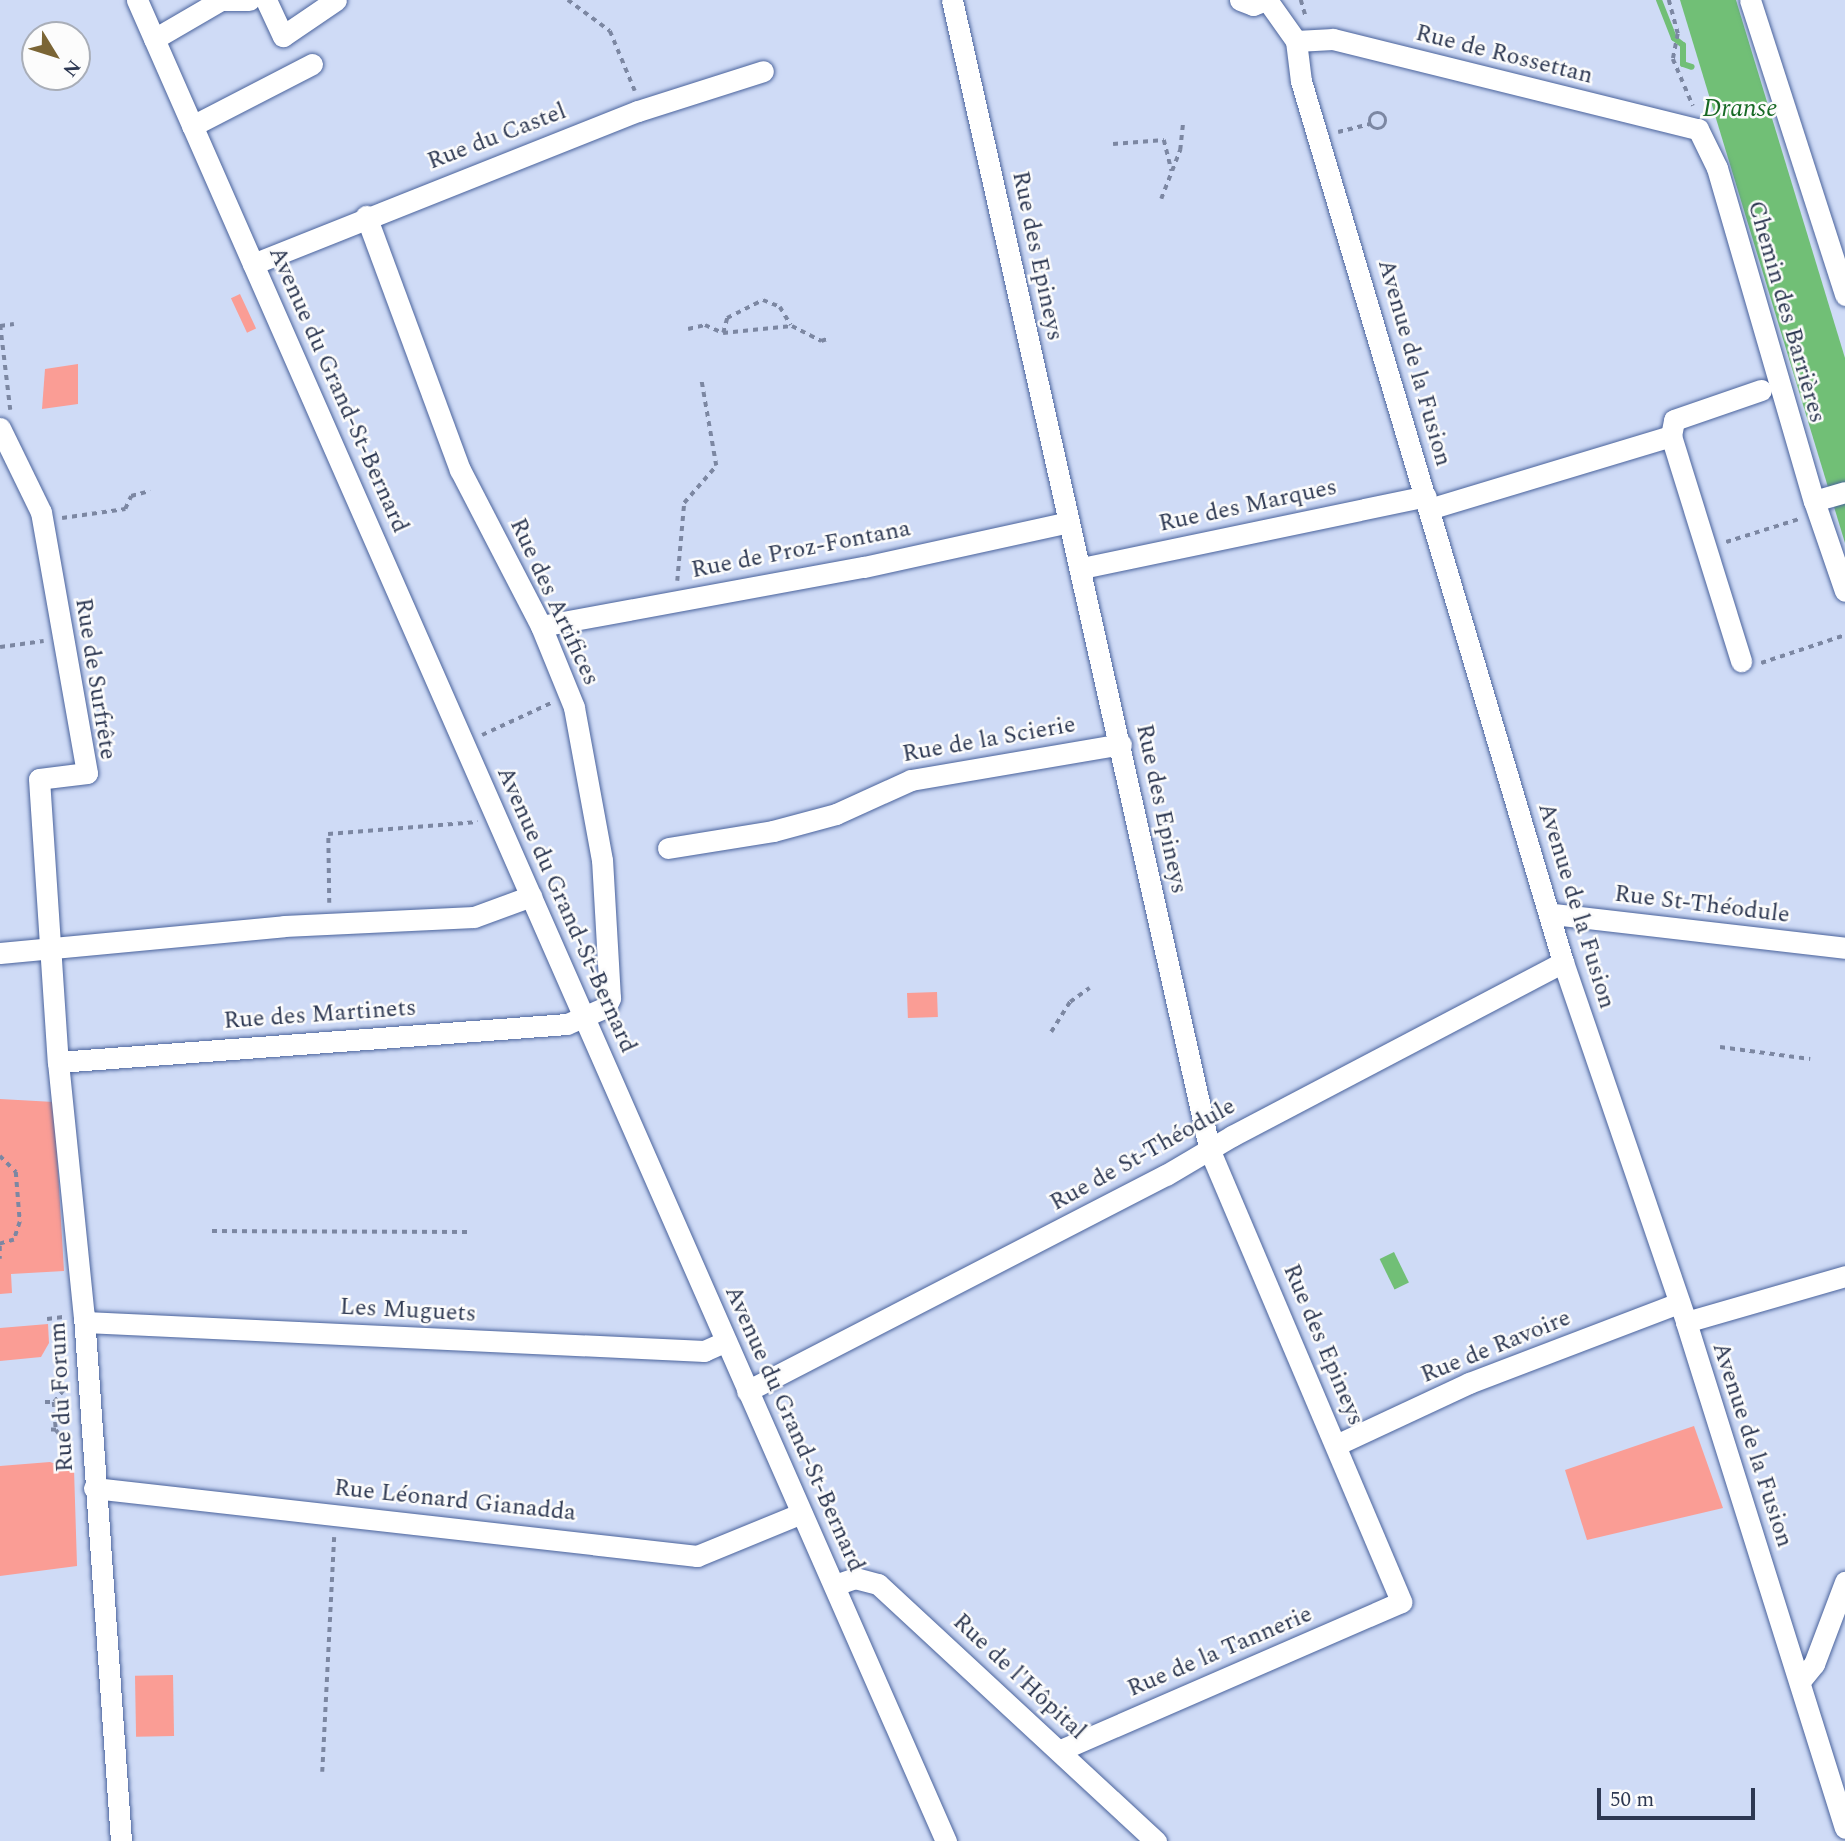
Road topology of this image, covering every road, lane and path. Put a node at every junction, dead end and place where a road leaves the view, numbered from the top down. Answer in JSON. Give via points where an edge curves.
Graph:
{"nodes":[{"id":1,"x":137,"y":0,"type":"edge"},
{"id":2,"x":221,"y":0,"type":"edge"},
{"id":3,"x":249,"y":0,"type":"edge"},
{"id":4,"x":266,"y":0,"type":"edge"},
{"id":5,"x":336,"y":0,"type":"edge"},
{"id":6,"x":568,"y":0,"type":"edge"},
{"id":7,"x":952,"y":0,"type":"edge"},
{"id":8,"x":1240,"y":0,"type":"edge"},
{"id":9,"x":1266,"y":0,"type":"edge"},
{"id":10,"x":1669,"y":0,"type":"edge"},
{"id":11,"x":1750,"y":0,"type":"edge"},
{"id":12,"x":154,"y":38,"type":"junction"},
{"id":13,"x":1296,"y":41,"type":"junction"},
{"id":14,"x":312,"y":64,"type":"dead end"},
{"id":15,"x":763,"y":71,"type":"dead end"},
{"id":16,"x":1685,"y":85,"type":"dead end"},
{"id":17,"x":643,"y":110,"type":"junction"},
{"id":18,"x":1183,"y":122,"type":"dead end"},
{"id":19,"x":1370,"y":124,"type":"junction"},
{"id":20,"x":192,"y":126,"type":"junction"},
{"id":21,"x":1698,"y":129,"type":"joint"},
{"id":22,"x":1319,"y":137,"type":"junction"},
{"id":23,"x":1113,"y":144,"type":"dead end"},
{"id":24,"x":1172,"y":171,"type":"junction"},
{"id":25,"x":1161,"y":200,"type":"dead end"},
{"id":26,"x":366,"y":216,"type":"junction"},
{"id":27,"x":253,"y":264,"type":"junction"},
{"id":28,"x":1845,"y":295,"type":"edge"},
{"id":29,"x":14,"y":324,"type":"dead end"},
{"id":30,"x":792,"y":326,"type":"junction"},
{"id":31,"x":688,"y":329,"type":"dead end"},
{"id":32,"x":723,"y":333,"type":"junction"},
{"id":33,"x":830,"y":338,"type":"dead end"},
{"id":34,"x":701,"y":379,"type":"dead end"},
{"id":35,"x":1761,"y":390,"type":"dead end"},
{"id":36,"x":3,"y":434,"type":"edge"},
{"id":37,"x":1671,"y":436,"type":"junction"},
{"id":38,"x":150,"y":491,"type":"dead end"},
{"id":39,"x":1845,"y":492,"type":"edge"},
{"id":40,"x":1427,"y":503,"type":"junction"},
{"id":41,"x":1818,"y":504,"type":"junction"},
{"id":42,"x":59,"y":518,"type":"dead end"},
{"id":43,"x":1069,"y":522,"type":"junction"},
{"id":44,"x":1706,"y":548,"type":"junction"},
{"id":45,"x":1082,"y":568,"type":"junction"},
{"id":46,"x":1845,"y":591,"type":"edge"},
{"id":47,"x":676,"y":601,"type":"junction"},
{"id":48,"x":541,"y":626,"type":"junction"},
{"id":49,"x":1845,"y":635,"type":"edge"},
{"id":50,"x":63,"y":638,"type":"junction"},
{"id":51,"x":0,"y":647,"type":"edge"},
{"id":52,"x":1751,"y":662,"type":"joint"},
{"id":53,"x":569,"y":695,"type":"junction"},
{"id":54,"x":464,"y":743,"type":"junction"},
{"id":55,"x":1121,"y":744,"type":"junction"},
{"id":56,"x":496,"y":817,"type":"junction"},
{"id":57,"x":667,"y":848,"type":"dead end"},
{"id":58,"x":531,"y":896,"type":"junction"},
{"id":59,"x":1552,"y":914,"type":"junction"},
{"id":60,"x":330,"y":926,"type":"junction"},
{"id":61,"x":1845,"y":948,"type":"edge"},
{"id":62,"x":52,"y":950,"type":"junction"},
{"id":63,"x":0,"y":953,"type":"edge"},
{"id":64,"x":1563,"y":962,"type":"junction"},
{"id":65,"x":1089,"y":988,"type":"dead end"},
{"id":66,"x":586,"y":1018,"type":"junction"},
{"id":67,"x":1051,"y":1032,"type":"dead end"},
{"id":68,"x":1720,"y":1047,"type":"dead end"},
{"id":69,"x":1810,"y":1059,"type":"dead end"},
{"id":70,"x":58,"y":1062,"type":"junction"},
{"id":71,"x":1210,"y":1151,"type":"junction"},
{"id":72,"x":0,"y":1156,"type":"edge"},
{"id":73,"x":212,"y":1231,"type":"dead end"},
{"id":74,"x":471,"y":1232,"type":"dead end"},
{"id":75,"x":0,"y":1245,"type":"edge"},
{"id":76,"x":0,"y":1259,"type":"edge"},
{"id":77,"x":1845,"y":1276,"type":"edge"},
{"id":78,"x":1682,"y":1313,"type":"junction"},
{"id":79,"x":85,"y":1322,"type":"junction"},
{"id":80,"x":726,"y":1341,"type":"junction"},
{"id":81,"x":70,"y":1380,"type":"dead end"},
{"id":82,"x":747,"y":1391,"type":"junction"},
{"id":83,"x":45,"y":1402,"type":"dead end"},
{"id":84,"x":54,"y":1402,"type":"junction"},
{"id":85,"x":47,"y":1430,"type":"dead end"},
{"id":86,"x":55,"y":1430,"type":"junction"},
{"id":87,"x":1336,"y":1445,"type":"junction"},
{"id":88,"x":74,"y":1452,"type":"dead end"},
{"id":89,"x":93,"y":1488,"type":"junction"},
{"id":90,"x":802,"y":1513,"type":"junction"},
{"id":91,"x":336,"y":1514,"type":"junction"},
{"id":92,"x":1845,"y":1582,"type":"edge"},
{"id":93,"x":835,"y":1585,"type":"junction"},
{"id":94,"x":1401,"y":1602,"type":"joint"},
{"id":95,"x":1801,"y":1680,"type":"junction"},
{"id":96,"x":1060,"y":1750,"type":"junction"},
{"id":97,"x":322,"y":1772,"type":"dead end"},
{"id":98,"x":1845,"y":1828,"type":"edge"},
{"id":99,"x":121,"y":1841,"type":"edge"},
{"id":100,"x":946,"y":1841,"type":"edge"},
{"id":101,"x":1156,"y":1841,"type":"edge"}],
"edges":[{"from":1,"to":12,"type":"street","name":"Avenue du Grand-St-Bernard"},
{"from":2,"to":3,"type":"street"},
{"from":2,"to":12,"type":"street"},
{"from":4,"to":5,"type":"street","via":[[282,36]]},
{"from":6,"to":17,"type":"path","via":[[610,31]]},
{"from":7,"to":43,"type":"street","name":"Rue des Epineys"},
{"from":8,"to":9,"type":"street","name":"Avenue de la Fusion","via":[[1253,5]]},
{"from":9,"to":13,"type":"street","name":"Avenue de la Fusion"},
{"from":10,"to":16,"type":"path","via":[[1678,34],[1672,59]]},
{"from":11,"to":28,"type":"street"},
{"from":12,"to":20,"type":"street","name":"Avenue du Grand-St-Bernard"},
{"from":13,"to":21,"type":"street","name":"Rue de Rossettan","via":[[1333,39]]},
{"from":13,"to":22,"type":"street","name":"Avenue de la Fusion","via":[[1301,81]]},
{"from":14,"to":20,"type":"street"},
{"from":15,"to":17,"type":"street","name":"Rue du Castel"},
{"from":17,"to":26,"type":"street","name":"Rue du Castel"},
{"from":18,"to":24,"type":"path","via":[[1184,136]]},
{"from":19,"to":19,"type":"path","via":[[1379,130],[1385,118],[1373,115]]},
{"from":19,"to":22,"type":"path"},
{"from":20,"to":27,"type":"street","name":"Avenue du Grand-St-Bernard"},
{"from":21,"to":41,"type":"street","name":"Chemin des Barrières","via":[[1717,168]]},
{"from":22,"to":40,"type":"street","name":"Avenue de la Fusion"},
{"from":23,"to":24,"type":"path","via":[[1164,140]]},
{"from":24,"to":25,"type":"path"},
{"from":26,"to":27,"type":"street","name":"Rue du Castel"},
{"from":26,"to":48,"type":"street","name":"Rue des Artifices","via":[[460,470]]},
{"from":27,"to":54,"type":"street","name":"Avenue du Grand-St-Bernard"},
{"from":29,"to":36,"type":"path","via":[[0,326],[10,410]]},
{"from":30,"to":32,"type":"path"},
{"from":30,"to":32,"type":"path","via":[[780,307],[763,300],[727,318]]},
{"from":30,"to":33,"type":"path","via":[[821,341]]},
{"from":31,"to":32,"type":"path","via":[[705,325]]},
{"from":34,"to":47,"type":"path","via":[[716,466],[684,503]]},
{"from":35,"to":37,"type":"street","via":[[1674,420]]},
{"from":36,"to":50,"type":"street","name":"Rue de Surfrête","via":[[41,512]]},
{"from":37,"to":40,"type":"street","name":"Rue des Marques"},
{"from":37,"to":44,"type":"street"},
{"from":38,"to":42,"type":"path","via":[[131,496],[125,509]]},
{"from":39,"to":41,"type":"street"},
{"from":40,"to":45,"type":"street","name":"Rue des Marques"},
{"from":40,"to":59,"type":"street","name":"Avenue de la Fusion"},
{"from":41,"to":44,"type":"path"},
{"from":41,"to":46,"type":"street","name":"Chemin des Barrières"},
{"from":43,"to":45,"type":"street","name":"Rue des Epineys"},
{"from":43,"to":47,"type":"street","name":"Rue de Proz-Fontana","via":[[864,567]]},
{"from":44,"to":52,"type":"street"},
{"from":45,"to":55,"type":"street","name":"Rue des Epineys"},
{"from":47,"to":48,"type":"street","name":"Rue de Proz-Fontana"},
{"from":48,"to":53,"type":"street","name":"Rue des Artifices"},
{"from":49,"to":52,"type":"path"},
{"from":50,"to":51,"type":"path"},
{"from":50,"to":62,"type":"street","name":"Rue de Surfrête","via":[[87,773],[39,779]]},
{"from":53,"to":54,"type":"path"},
{"from":53,"to":66,"type":"street","name":"Rue des Artifices","via":[[608,913],[610,998],[606,1007]]},
{"from":54,"to":56,"type":"street","name":"Avenue du Grand-St-Bernard"},
{"from":55,"to":57,"type":"street","name":"Rue de la Scierie","via":[[896,783],[836,814],[774,831]]},
{"from":55,"to":71,"type":"street","name":"Rue des Epineys"},
{"from":56,"to":58,"type":"street","name":"Avenue du Grand-St-Bernard"},
{"from":56,"to":60,"type":"path","via":[[436,829],[426,825],[328,834]]},
{"from":58,"to":60,"type":"street","via":[[474,917]]},
{"from":58,"to":66,"type":"street","name":"Avenue du Grand-St-Bernard"},
{"from":59,"to":61,"type":"street","name":"Rue St-Théodule"},
{"from":59,"to":64,"type":"street","name":"Avenue de la Fusion"},
{"from":60,"to":62,"type":"street"},
{"from":62,"to":63,"type":"street"},
{"from":62,"to":70,"type":"street","name":"Rue du Forum"},
{"from":64,"to":71,"type":"street","name":"Rue de St-Théodule"},
{"from":64,"to":78,"type":"street","name":"Avenue de la Fusion"},
{"from":65,"to":67,"type":"path","via":[[1070,1002]]},
{"from":66,"to":70,"type":"street","name":"Rue des Martinets","via":[[567,1024]]},
{"from":66,"to":80,"type":"street","name":"Avenue du Grand-St-Bernard"},
{"from":68,"to":69,"type":"path"},
{"from":70,"to":79,"type":"street","name":"Rue du Forum"},
{"from":71,"to":82,"type":"street","name":"Rue de St-Théodule"},
{"from":71,"to":87,"type":"street","name":"Rue des Epineys"},
{"from":72,"to":75,"type":"path","via":[[16,1172],[20,1222],[14,1240]]},
{"from":73,"to":74,"type":"path"},
{"from":75,"to":76,"type":"path"},
{"from":77,"to":78,"type":"street","name":"Rue de Ravoire"},
{"from":78,"to":87,"type":"street","name":"Rue de Ravoire","via":[[1469,1383]]},
{"from":78,"to":95,"type":"street","name":"Avenue de la Fusion"},
{"from":79,"to":80,"type":"street","name":"Les Muguets","via":[[704,1350]]},
{"from":79,"to":89,"type":"street","name":"Rue du Forum"},
{"from":80,"to":82,"type":"street","name":"Avenue du Grand-St-Bernard"},
{"from":81,"to":84,"type":"path"},
{"from":82,"to":90,"type":"street","name":"Avenue du Grand-St-Bernard"},
{"from":83,"to":84,"type":"path"},
{"from":84,"to":86,"type":"path"},
{"from":85,"to":86,"type":"path"},
{"from":86,"to":88,"type":"path"},
{"from":87,"to":94,"type":"street","name":"Rue des Epineys"},
{"from":89,"to":91,"type":"street","name":"Rue Léonard Gianadda"},
{"from":89,"to":99,"type":"street","name":"Rue du Forum"},
{"from":90,"to":91,"type":"street","name":"Rue Léonard Gianadda","via":[[697,1556]]},
{"from":90,"to":93,"type":"street","name":"Avenue du Grand-St-Bernard"},
{"from":91,"to":97,"type":"path"},
{"from":92,"to":95,"type":"street","via":[[1814,1664]]},
{"from":93,"to":96,"type":"street","name":"Rue de l'Hôpital","via":[[855,1578],[877,1584]]},
{"from":93,"to":100,"type":"street","name":"Avenue du Grand-St-Bernard"},
{"from":94,"to":96,"type":"street","name":"Rue de la Tannerie"},
{"from":95,"to":98,"type":"street","name":"Avenue de la Fusion"},
{"from":96,"to":101,"type":"street","name":"Rue de l'Hôpital"}]}
